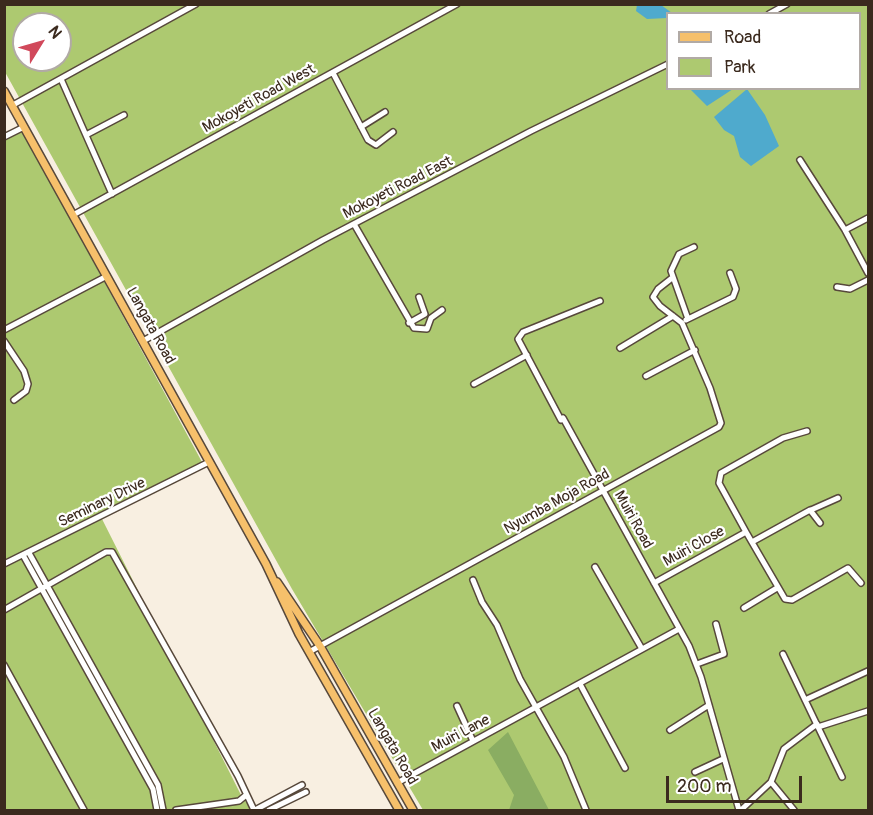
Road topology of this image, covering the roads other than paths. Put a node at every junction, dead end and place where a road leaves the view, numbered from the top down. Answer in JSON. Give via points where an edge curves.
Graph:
{"nodes":[{"id":1,"x":196,"y":4,"type":"edge"},
{"id":2,"x":457,"y":4,"type":"edge"},
{"id":3,"x":787,"y":4,"type":"edge"},
{"id":4,"x":773,"y":12,"type":"edge"},
{"id":5,"x":666,"y":65,"type":"edge"},
{"id":6,"x":333,"y":73,"type":"junction"},
{"id":7,"x":61,"y":79,"type":"junction"},
{"id":8,"x":4,"y":91,"type":"edge"},
{"id":9,"x":13,"y":105,"type":"junction"},
{"id":10,"x":384,"y":112,"type":"dead end"},
{"id":11,"x":124,"y":115,"type":"dead end"},
{"id":12,"x":24,"y":127,"type":"junction"},
{"id":13,"x":361,"y":127,"type":"junction"},
{"id":14,"x":393,"y":132,"type":"dead end"},
{"id":15,"x":86,"y":135,"type":"junction"},
{"id":16,"x":4,"y":137,"type":"edge"},
{"id":17,"x":800,"y":160,"type":"dead end"},
{"id":18,"x":112,"y":194,"type":"junction"},
{"id":19,"x":73,"y":215,"type":"junction"},
{"id":20,"x":868,"y":218,"type":"edge"},
{"id":21,"x":354,"y":224,"type":"junction"},
{"id":22,"x":845,"y":230,"type":"junction"},
{"id":23,"x":694,"y":248,"type":"dead end"},
{"id":24,"x":730,"y":273,"type":"dead end"},
{"id":25,"x":868,"y":273,"type":"edge"},
{"id":26,"x":107,"y":276,"type":"junction"},
{"id":27,"x":672,"y":278,"type":"junction"},
{"id":28,"x":868,"y":280,"type":"edge"},
{"id":29,"x":837,"y":287,"type":"dead end"},
{"id":30,"x":419,"y":297,"type":"dead end"},
{"id":31,"x":600,"y":300,"type":"dead end"},
{"id":32,"x":442,"y":310,"type":"dead end"},
{"id":33,"x":673,"y":316,"type":"junction"},
{"id":34,"x":688,"y":319,"type":"junction"},
{"id":35,"x":409,"y":323,"type":"junction"},
{"id":36,"x":682,"y":323,"type":"junction"},
{"id":37,"x":4,"y":330,"type":"edge"},
{"id":38,"x":143,"y":341,"type":"junction"},
{"id":39,"x":4,"y":342,"type":"edge"},
{"id":40,"x":620,"y":348,"type":"dead end"},
{"id":41,"x":695,"y":350,"type":"junction"},
{"id":42,"x":526,"y":355,"type":"junction"},
{"id":43,"x":646,"y":376,"type":"dead end"},
{"id":44,"x":474,"y":384,"type":"dead end"},
{"id":45,"x":14,"y":400,"type":"dead end"},
{"id":46,"x":807,"y":431,"type":"dead end"},
{"id":47,"x":210,"y":462,"type":"junction"},
{"id":48,"x":604,"y":491,"type":"junction"},
{"id":49,"x":838,"y":498,"type":"dead end"},
{"id":50,"x":811,"y":510,"type":"junction"},
{"id":51,"x":820,"y":523,"type":"dead end"},
{"id":52,"x":746,"y":532,"type":"junction"},
{"id":53,"x":752,"y":542,"type":"junction"},
{"id":54,"x":26,"y":554,"type":"junction"},
{"id":55,"x":4,"y":564,"type":"edge"},
{"id":56,"x":595,"y":567,"type":"dead end"},
{"id":57,"x":272,"y":575,"type":"junction"},
{"id":58,"x":473,"y":580,"type":"dead end"},
{"id":59,"x":654,"y":583,"type":"junction"},
{"id":60,"x":861,"y":583,"type":"dead end"},
{"id":61,"x":45,"y":587,"type":"junction"},
{"id":62,"x":777,"y":588,"type":"junction"},
{"id":63,"x":744,"y":608,"type":"dead end"},
{"id":64,"x":4,"y":610,"type":"edge"},
{"id":65,"x":716,"y":624,"type":"dead end"},
{"id":66,"x":679,"y":629,"type":"junction"},
{"id":67,"x":320,"y":646,"type":"junction"},
{"id":68,"x":642,"y":649,"type":"junction"},
{"id":69,"x":309,"y":652,"type":"junction"},
{"id":70,"x":783,"y":654,"type":"dead end"},
{"id":71,"x":697,"y":664,"type":"junction"},
{"id":72,"x":4,"y":665,"type":"edge"},
{"id":73,"x":868,"y":671,"type":"edge"},
{"id":74,"x":580,"y":684,"type":"junction"},
{"id":75,"x":805,"y":700,"type":"junction"},
{"id":76,"x":709,"y":705,"type":"junction"},
{"id":77,"x":457,"y":706,"type":"dead end"},
{"id":78,"x":537,"y":707,"type":"junction"},
{"id":79,"x":868,"y":711,"type":"edge"},
{"id":80,"x":818,"y":726,"type":"junction"},
{"id":81,"x":670,"y":730,"type":"dead end"},
{"id":82,"x":473,"y":741,"type":"junction"},
{"id":83,"x":723,"y":759,"type":"junction"},
{"id":84,"x":625,"y":768,"type":"dead end"},
{"id":85,"x":695,"y":772,"type":"dead end"},
{"id":86,"x":843,"y":777,"type":"dead end"},
{"id":87,"x":771,"y":782,"type":"junction"},
{"id":88,"x":397,"y":783,"type":"junction"},
{"id":89,"x":302,"y":785,"type":"dead end"},
{"id":90,"x":306,"y":792,"type":"dead end"},
{"id":91,"x":245,"y":796,"type":"junction"},
{"id":92,"x":84,"y":810,"type":"edge"},
{"id":93,"x":157,"y":810,"type":"edge"},
{"id":94,"x":163,"y":810,"type":"edge"},
{"id":95,"x":176,"y":810,"type":"edge"},
{"id":96,"x":254,"y":810,"type":"edge"},
{"id":97,"x":269,"y":810,"type":"edge"},
{"id":98,"x":399,"y":810,"type":"edge"},
{"id":99,"x":413,"y":810,"type":"edge"},
{"id":100,"x":586,"y":810,"type":"edge"},
{"id":101,"x":740,"y":810,"type":"edge"},
{"id":102,"x":794,"y":810,"type":"edge"}],
"edges":[{"from":1,"to":7,"type":"street"},
{"from":2,"to":6,"type":"street","name":"Mokoyeti Road West"},
{"from":3,"to":4,"type":"street"},
{"from":5,"to":21,"type":"street","name":"Mokoyeti Road East"},
{"from":6,"to":13,"type":"street"},
{"from":6,"to":18,"type":"street","name":"Mokoyeti Road West"},
{"from":7,"to":9,"type":"street"},
{"from":7,"to":15,"type":"street"},
{"from":8,"to":9,"type":"main road","name":"Langata Road"},
{"from":9,"to":12,"type":"main road","name":"Langata Road"},
{"from":10,"to":13,"type":"street"},
{"from":11,"to":15,"type":"street"},
{"from":12,"to":16,"type":"street"},
{"from":12,"to":19,"type":"main road","name":"Langata Road"},
{"from":13,"to":14,"type":"street","via":[[374,145]]},
{"from":15,"to":18,"type":"street"},
{"from":17,"to":22,"type":"street"},
{"from":18,"to":19,"type":"street","name":"Mokoyeti Road West"},
{"from":19,"to":26,"type":"main road","name":"Langata Road"},
{"from":20,"to":22,"type":"street"},
{"from":21,"to":35,"type":"street"},
{"from":21,"to":38,"type":"street","name":"Mokoyeti Road East"},
{"from":22,"to":25,"type":"street"},
{"from":23,"to":27,"type":"street","via":[[677,256]]},
{"from":24,"to":34,"type":"street","via":[[736,289],[734,297]]},
{"from":26,"to":37,"type":"street"},
{"from":26,"to":38,"type":"main road","name":"Langata Road"},
{"from":27,"to":33,"type":"street","via":[[653,296]]},
{"from":27,"to":34,"type":"street"},
{"from":28,"to":29,"type":"street","via":[[850,289]]},
{"from":30,"to":35,"type":"street","via":[[425,314]]},
{"from":31,"to":42,"type":"street","name":"Muiri Road","via":[[523,332],[518,339]]},
{"from":32,"to":35,"type":"street","via":[[431,318],[425,330],[414,329]]},
{"from":33,"to":36,"type":"street"},
{"from":33,"to":40,"type":"street"},
{"from":34,"to":36,"type":"street"},
{"from":36,"to":41,"type":"street","name":"Nyumba Moja Road"},
{"from":38,"to":47,"type":"main road","name":"Langata Road"},
{"from":39,"to":45,"type":"street","via":[[24,371],[27,384],[26,391]]},
{"from":41,"to":43,"type":"street"},
{"from":41,"to":48,"type":"street","name":"Nyumba Moja Road","via":[[721,425]]},
{"from":42,"to":44,"type":"street"},
{"from":42,"to":48,"type":"street","name":"Muiri Road"},
{"from":46,"to":52,"type":"street","name":"Muiri Close","via":[[783,438],[722,472],[718,479]]},
{"from":47,"to":54,"type":"street","name":"Seminary Drive"},
{"from":47,"to":57,"type":"main road","name":"Langata Road"},
{"from":48,"to":59,"type":"street","name":"Muiri Road"},
{"from":48,"to":67,"type":"street","name":"Nyumba Moja Road"},
{"from":49,"to":50,"type":"street"},
{"from":50,"to":51,"type":"street"},
{"from":50,"to":53,"type":"street"},
{"from":52,"to":53,"type":"street","name":"Muiri Close"},
{"from":52,"to":59,"type":"street","name":"Muiri Close"},
{"from":53,"to":62,"type":"street","name":"Muiri Close"},
{"from":54,"to":55,"type":"street","name":"Seminary Drive"},
{"from":54,"to":61,"type":"street"},
{"from":56,"to":68,"type":"street"},
{"from":57,"to":67,"type":"main road","name":"Langata Road"},
{"from":57,"to":69,"type":"main road","name":"Langata Road"},
{"from":58,"to":78,"type":"street","via":[[520,680]]},
{"from":59,"to":66,"type":"street","name":"Muiri Road"},
{"from":60,"to":62,"type":"street","via":[[848,568],[792,600],[785,599]]},
{"from":61,"to":64,"type":"street"},
{"from":61,"to":91,"type":"street","via":[[106,552],[113,554],[238,776]]},
{"from":61,"to":93,"type":"street","via":[[153,789]]},
{"from":61,"to":94,"type":"street","via":[[158,785]]},
{"from":62,"to":63,"type":"street"},
{"from":65,"to":71,"type":"street","via":[[724,654]]},
{"from":66,"to":68,"type":"street","name":"Muiri Lane"},
{"from":66,"to":71,"type":"street","name":"Muiri Road"},
{"from":67,"to":69,"type":"street","name":"Nyumba Moja Road"},
{"from":67,"to":88,"type":"main road","name":"Langata Road"},
{"from":68,"to":74,"type":"street","name":"Muiri Lane"},
{"from":69,"to":98,"type":"main road","name":"Langata Road"},
{"from":70,"to":75,"type":"street"},
{"from":71,"to":76,"type":"street","name":"Muiri Road"},
{"from":72,"to":92,"type":"street"},
{"from":73,"to":75,"type":"street"},
{"from":74,"to":78,"type":"street","name":"Muiri Lane"},
{"from":74,"to":84,"type":"street"},
{"from":75,"to":80,"type":"street"},
{"from":76,"to":81,"type":"street"},
{"from":76,"to":83,"type":"street","name":"Muiri Road"},
{"from":77,"to":82,"type":"street"},
{"from":78,"to":82,"type":"street","name":"Muiri Lane"},
{"from":78,"to":100,"type":"street"},
{"from":79,"to":80,"type":"street"},
{"from":80,"to":86,"type":"street"},
{"from":80,"to":87,"type":"street","via":[[784,749]]},
{"from":82,"to":88,"type":"street","name":"Muiri Lane"},
{"from":83,"to":85,"type":"street"},
{"from":83,"to":101,"type":"street","name":"Muiri Road"},
{"from":87,"to":101,"type":"street"},
{"from":87,"to":102,"type":"street"},
{"from":88,"to":99,"type":"main road","name":"Langata Road"},
{"from":89,"to":96,"type":"street"},
{"from":90,"to":97,"type":"street"},
{"from":91,"to":95,"type":"street","via":[[239,801]]},
{"from":91,"to":96,"type":"street"}]}
